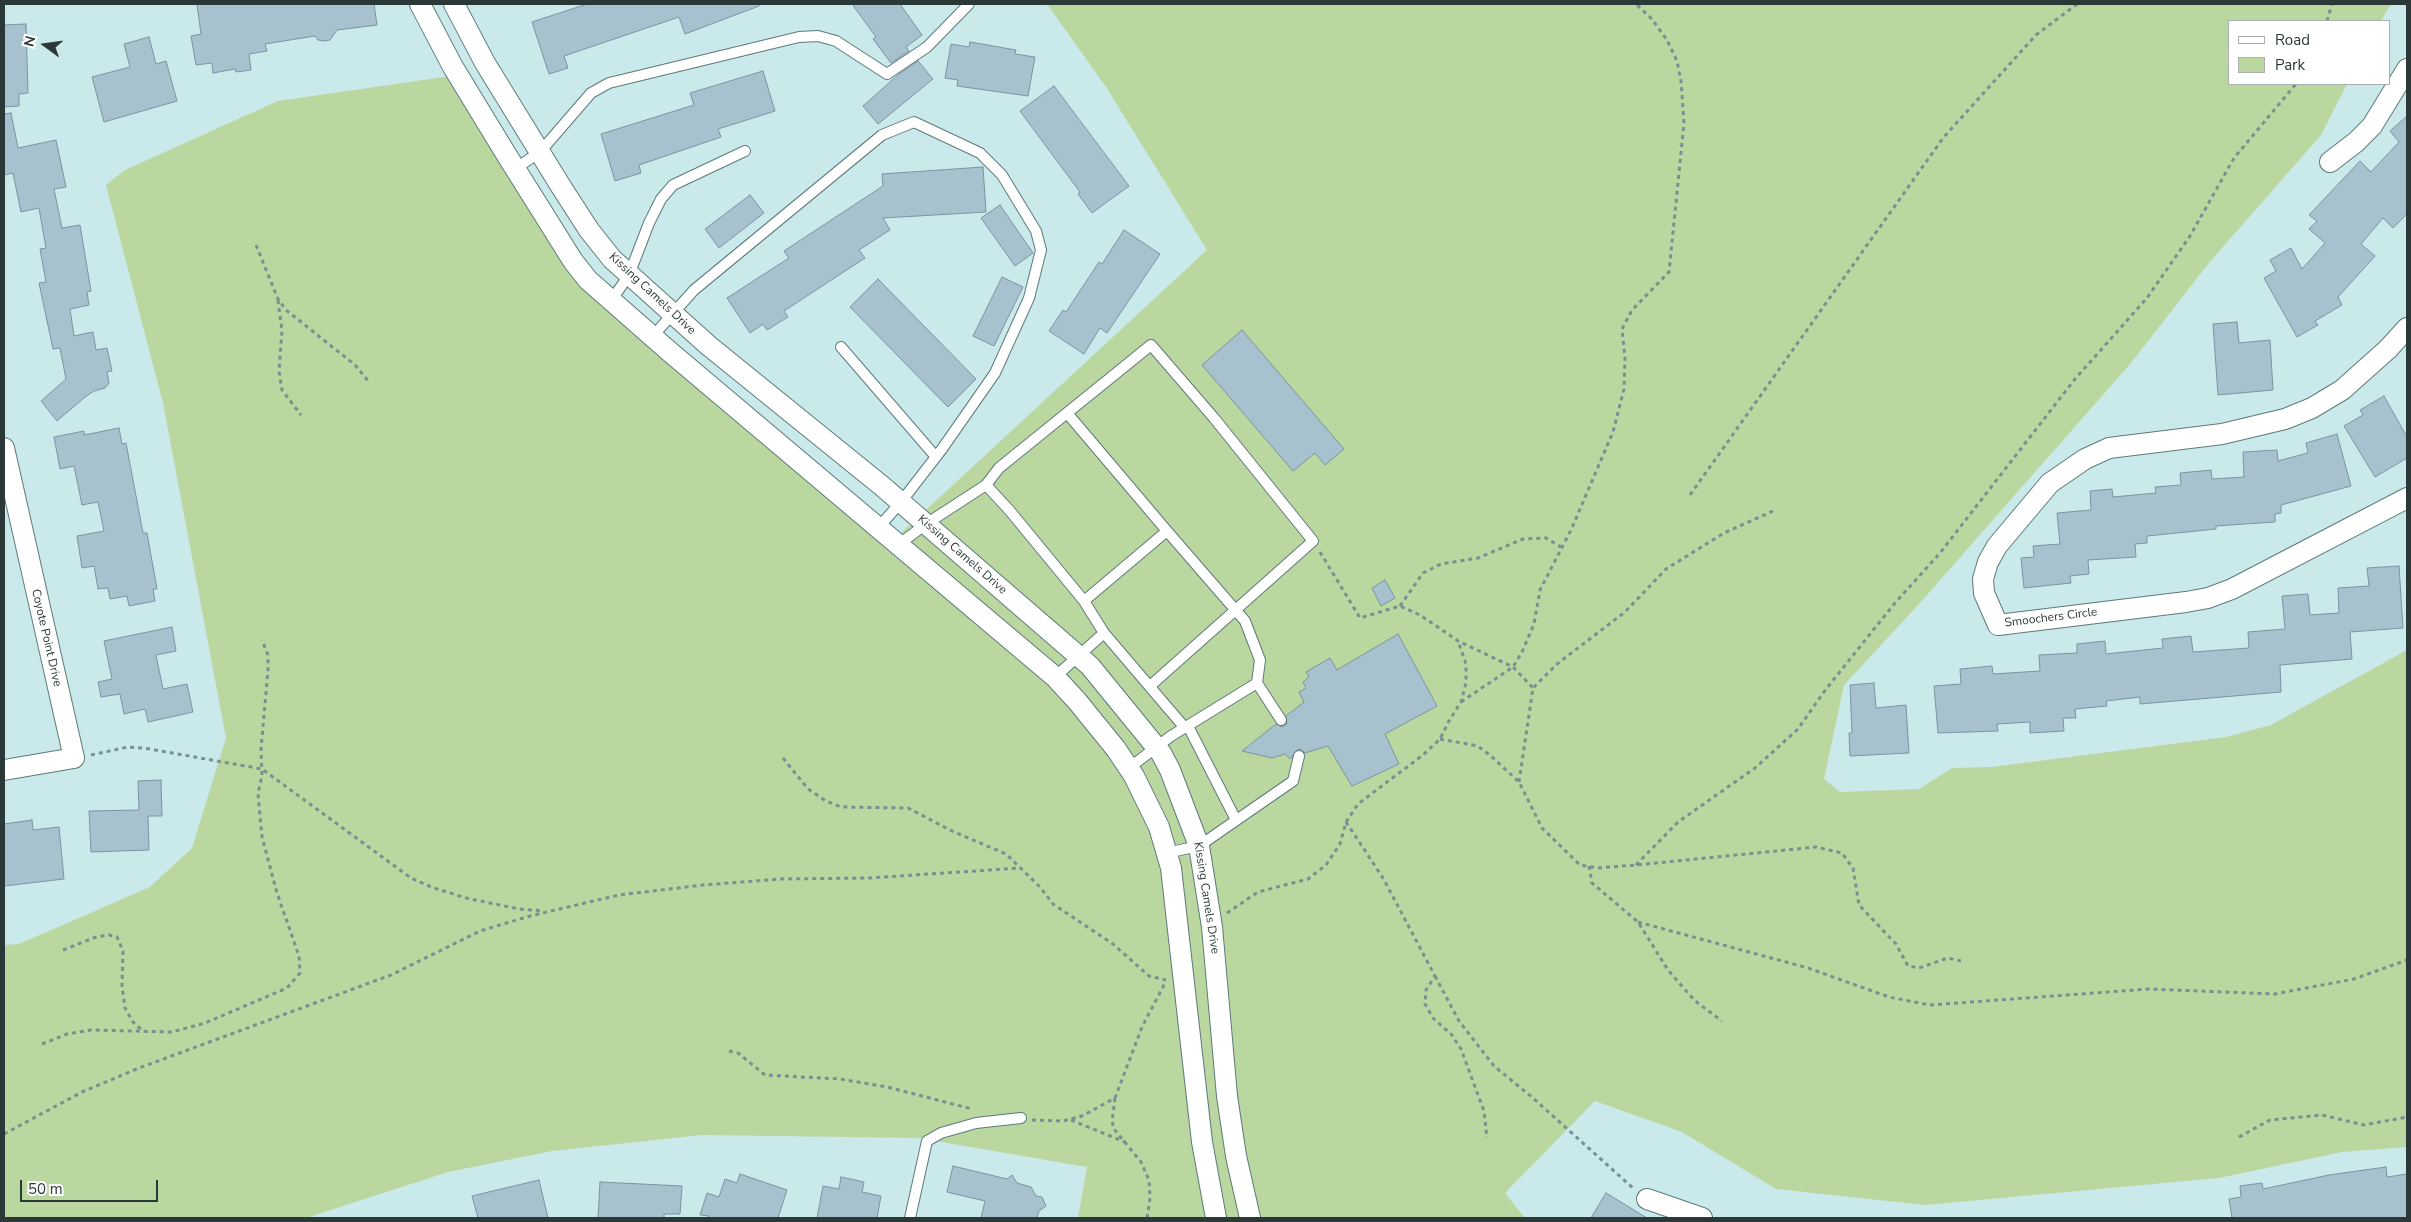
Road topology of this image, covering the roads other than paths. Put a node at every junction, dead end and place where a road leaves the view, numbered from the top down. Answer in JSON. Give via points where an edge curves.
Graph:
{"nodes":[{"id":1,"x":420,"y":4,"type":"edge"},
{"id":2,"x":454,"y":4,"type":"edge"},
{"id":3,"x":969,"y":4,"type":"edge"},
{"id":4,"x":2407,"y":69,"type":"edge"},
{"id":5,"x":745,"y":151,"type":"dead end"},
{"id":6,"x":540,"y":152,"type":"junction"},
{"id":7,"x":2330,"y":162,"type":"dead end"},
{"id":8,"x":515,"y":169,"type":"junction"},
{"id":9,"x":629,"y":275,"type":"junction"},
{"id":10,"x":611,"y":301,"type":"junction"},
{"id":11,"x":672,"y":314,"type":"junction"},
{"id":12,"x":2407,"y":328,"type":"edge"},
{"id":13,"x":652,"y":337,"type":"junction"},
{"id":14,"x":841,"y":347,"type":"dead end"},
{"id":15,"x":1067,"y":413,"type":"junction"},
{"id":16,"x":4,"y":448,"type":"edge"},
{"id":17,"x":936,"y":457,"type":"junction"},
{"id":18,"x":986,"y":485,"type":"junction"},
{"id":19,"x":2407,"y":498,"type":"edge"},
{"id":20,"x":901,"y":502,"type":"junction"},
{"id":21,"x":926,"y":524,"type":"junction"},
{"id":22,"x":878,"y":528,"type":"junction"},
{"id":23,"x":1167,"y":531,"type":"junction"},
{"id":24,"x":898,"y":546,"type":"junction"},
{"id":25,"x":1084,"y":601,"type":"junction"},
{"id":26,"x":1235,"y":611,"type":"junction"},
{"id":27,"x":1104,"y":633,"type":"junction"},
{"id":28,"x":1079,"y":657,"type":"junction"},
{"id":29,"x":1055,"y":677,"type":"junction"},
{"id":30,"x":1257,"y":683,"type":"junction"},
{"id":31,"x":1150,"y":686,"type":"junction"},
{"id":32,"x":1281,"y":720,"type":"dead end"},
{"id":33,"x":1186,"y":727,"type":"junction"},
{"id":34,"x":1157,"y":747,"type":"junction"},
{"id":35,"x":1299,"y":756,"type":"dead end"},
{"id":36,"x":1129,"y":768,"type":"junction"},
{"id":37,"x":4,"y":770,"type":"edge"},
{"id":38,"x":1236,"y":820,"type":"junction"},
{"id":39,"x":1200,"y":846,"type":"junction"},
{"id":40,"x":1166,"y":852,"type":"junction"},
{"id":41,"x":1021,"y":1118,"type":"road end"},
{"id":42,"x":1647,"y":1200,"type":"road end"},
{"id":43,"x":910,"y":1218,"type":"edge"},
{"id":44,"x":1216,"y":1218,"type":"edge"},
{"id":45,"x":1250,"y":1218,"type":"edge"},
{"id":46,"x":1702,"y":1218,"type":"edge"}],
"edges":[{"from":1,"to":8,"type":"street"},
{"from":2,"to":6,"type":"street","name":"Kissing Camels Drive","via":[[485,63]]},
{"from":3,"to":6,"type":"lane","via":[[927,47],[887,74],[836,41],[818,36],[799,36],[609,83],[592,93]]},
{"from":4,"to":7,"type":"street","via":[[2372,126]]},
{"from":5,"to":9,"type":"lane","via":[[673,185],[661,199],[649,223]]},
{"from":6,"to":8,"type":"lane"},
{"from":6,"to":9,"type":"street","name":"Kissing Camels Drive","via":[[589,230]]},
{"from":8,"to":10,"type":"street","via":[[573,261]]},
{"from":9,"to":10,"type":"lane"},
{"from":9,"to":11,"type":"street","name":"Kissing Camels Drive"},
{"from":10,"to":13,"type":"street"},
{"from":11,"to":13,"type":"lane"},
{"from":11,"to":17,"type":"lane","via":[[694,290],[882,135],[914,122],[980,153],[1002,175],[1036,231],[1041,250],[1029,298],[994,373]]},
{"from":11,"to":20,"type":"street","name":"Kissing Camels Drive"},
{"from":12,"to":19,"type":"street","name":"Smoochers Circle","via":[[2342,390],[2303,412],[2222,434],[2116,447],[2084,459],[2050,483],[1997,546],[1983,579],[1984,592],[1998,625],[2200,599],[2232,589]]},
{"from":13,"to":22,"type":"street"},
{"from":14,"to":17,"type":"lane"},
{"from":15,"to":18,"type":"lane","via":[[999,468]]},
{"from":15,"to":23,"type":"lane"},
{"from":15,"to":26,"type":"lane","via":[[1151,346],[1214,418],[1313,540]]},
{"from":16,"to":37,"type":"street","name":"Coyote Point Drive","via":[[74,758]]},
{"from":17,"to":20,"type":"lane"},
{"from":18,"to":21,"type":"lane"},
{"from":18,"to":25,"type":"lane"},
{"from":20,"to":21,"type":"street","name":"Kissing Camels Drive"},
{"from":20,"to":22,"type":"lane"},
{"from":21,"to":24,"type":"lane"},
{"from":21,"to":28,"type":"street","name":"Kissing Camels Drive"},
{"from":22,"to":24,"type":"street"},
{"from":23,"to":25,"type":"lane"},
{"from":23,"to":26,"type":"lane"},
{"from":24,"to":29,"type":"street"},
{"from":25,"to":27,"type":"lane"},
{"from":26,"to":30,"type":"lane","via":[[1245,621],[1260,660]]},
{"from":26,"to":31,"type":"lane"},
{"from":27,"to":28,"type":"lane"},
{"from":27,"to":31,"type":"lane"},
{"from":28,"to":29,"type":"lane"},
{"from":28,"to":34,"type":"street","name":"Kissing Camels Drive"},
{"from":29,"to":36,"type":"street"},
{"from":30,"to":32,"type":"lane"},
{"from":30,"to":33,"type":"lane"},
{"from":31,"to":33,"type":"lane"},
{"from":33,"to":34,"type":"lane"},
{"from":33,"to":38,"type":"lane"},
{"from":34,"to":36,"type":"lane"},
{"from":34,"to":39,"type":"street","name":"Kissing Camels Drive","via":[[1170,770]]},
{"from":35,"to":38,"type":"lane","via":[[1293,781]]},
{"from":36,"to":40,"type":"street","via":[[1159,828]]},
{"from":38,"to":39,"type":"lane"},
{"from":39,"to":40,"type":"lane"},
{"from":39,"to":45,"type":"street","name":"Kissing Camels Drive","via":[[1212,927],[1227,1096]]},
{"from":40,"to":44,"type":"street","via":[[1177,907],[1202,1142]]},
{"from":41,"to":43,"type":"lane","via":[[976,1123],[927,1140]]},
{"from":42,"to":46,"type":"street"}]}
